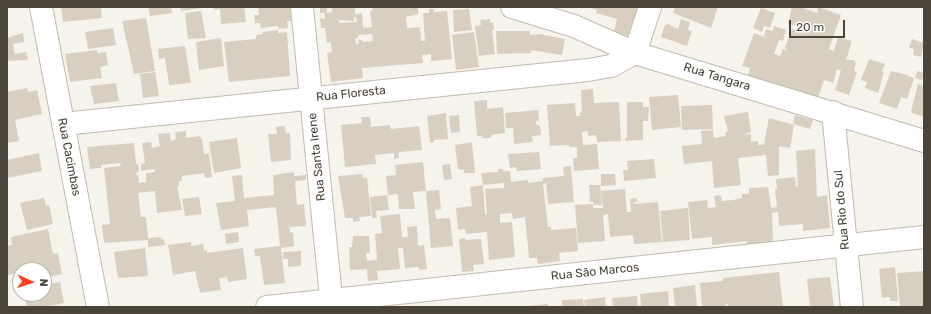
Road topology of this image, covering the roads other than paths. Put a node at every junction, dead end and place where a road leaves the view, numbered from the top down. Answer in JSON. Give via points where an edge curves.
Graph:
{"nodes":[{"id":1,"x":41,"y":7,"type":"edge"},
{"id":2,"x":302,"y":7,"type":"edge"},
{"id":3,"x":512,"y":7,"type":"edge"},
{"id":4,"x":650,"y":7,"type":"edge"},
{"id":5,"x":635,"y":53,"type":"junction"},
{"id":6,"x":311,"y":98,"type":"junction"},
{"id":7,"x":833,"y":112,"type":"junction"},
{"id":8,"x":63,"y":124,"type":"junction"},
{"id":9,"x":924,"y":141,"type":"edge"},
{"id":10,"x":924,"y":237,"type":"edge"},
{"id":11,"x":845,"y":246,"type":"junction"},
{"id":12,"x":332,"y":304,"type":"edge"},
{"id":13,"x":98,"y":307,"type":"edge"},
{"id":14,"x":267,"y":307,"type":"edge"},
{"id":15,"x":852,"y":307,"type":"edge"}],
"edges":[{"from":1,"to":8,"type":"street","name":"Rua Cacimbas"},
{"from":2,"to":6,"type":"street","name":"Rua Santa Irene"},
{"from":3,"to":5,"type":"street","name":"Rua Tangara","via":[[574,26]]},
{"from":4,"to":5,"type":"street"},
{"from":5,"to":6,"type":"street","name":"Rua Floresta","via":[[611,66],[588,70]]},
{"from":5,"to":7,"type":"street","name":"Rua Tangara"},
{"from":6,"to":8,"type":"street","name":"Rua Floresta"},
{"from":6,"to":12,"type":"street","name":"Rua Santa Irene"},
{"from":7,"to":9,"type":"street","name":"Rua Tangara"},
{"from":7,"to":11,"type":"street","name":"Rua Rio do Sul"},
{"from":8,"to":13,"type":"street","name":"Rua Cacimbas"},
{"from":10,"to":11,"type":"street","name":"Rua São Marcos"},
{"from":11,"to":12,"type":"street","name":"Rua São Marcos"},
{"from":11,"to":15,"type":"street","name":"Rua Rio do Sul"},
{"from":12,"to":14,"type":"street","name":"Rua São Marcos"}]}
